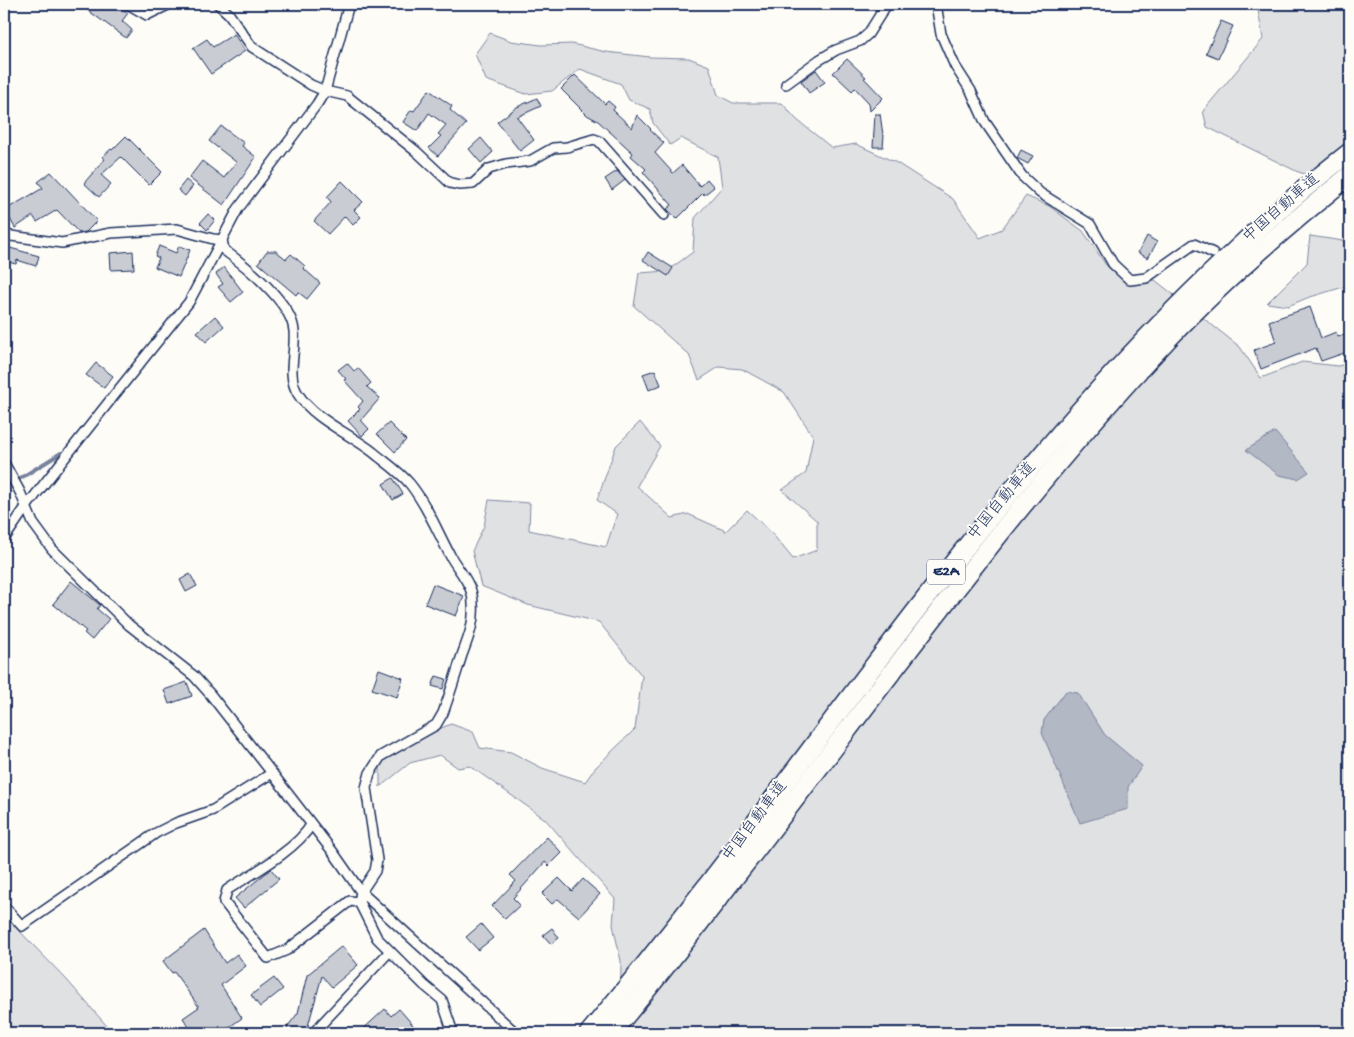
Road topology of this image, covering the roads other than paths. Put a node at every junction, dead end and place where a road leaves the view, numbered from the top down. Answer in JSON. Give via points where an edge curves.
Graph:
{"nodes":[{"id":1,"x":128,"y":4,"type":"edge"},
{"id":2,"x":170,"y":4,"type":"edge"},
{"id":3,"x":218,"y":4,"type":"edge"},
{"id":4,"x":350,"y":4,"type":"edge"},
{"id":5,"x":887,"y":4,"type":"edge"},
{"id":6,"x":936,"y":4,"type":"edge"},
{"id":7,"x":786,"y":84,"type":"dead end"},
{"id":8,"x":325,"y":91,"type":"junction"},
{"id":9,"x":1350,"y":152,"type":"edge"},
{"id":10,"x":1350,"y":175,"type":"edge"},
{"id":11,"x":664,"y":215,"type":"dead end"},
{"id":12,"x":4,"y":235,"type":"edge"},
{"id":13,"x":222,"y":240,"type":"junction"},
{"id":14,"x":1213,"y":252,"type":"dead end"},
{"id":15,"x":4,"y":463,"type":"edge"},
{"id":16,"x":26,"y":507,"type":"junction"},
{"id":17,"x":4,"y":539,"type":"edge"},
{"id":18,"x":272,"y":773,"type":"junction"},
{"id":19,"x":311,"y":825,"type":"junction"},
{"id":20,"x":361,"y":892,"type":"junction"},
{"id":21,"x":359,"y":902,"type":"junction"},
{"id":22,"x":4,"y":906,"type":"edge"},
{"id":23,"x":390,"y":951,"type":"junction"},
{"id":24,"x":315,"y":1030,"type":"dead end"},
{"id":25,"x":453,"y":1033,"type":"edge"},
{"id":26,"x":516,"y":1033,"type":"edge"},
{"id":27,"x":589,"y":1033,"type":"edge"},
{"id":28,"x":611,"y":1033,"type":"edge"}],
"edges":[{"from":1,"to":2,"type":"street","via":[[147,15]]},
{"from":3,"to":8,"type":"street","via":[[252,47]]},
{"from":4,"to":8,"type":"street"},
{"from":5,"to":7,"type":"street","via":[[860,41],[836,50]]},
{"from":6,"to":14,"type":"street","via":[[940,34],[955,66],[985,122],[1022,176],[1040,193],[1090,224],[1114,264],[1130,280],[1146,278],[1194,244]]},
{"from":8,"to":11,"type":"street","via":[[347,96],[450,183],[460,185],[473,184],[489,169],[530,161],[553,148],[594,139]]},
{"from":8,"to":13,"type":"street","via":[[238,209]]},
{"from":9,"to":27,"type":"highway","name":"中国自動車道","number":"E2A","via":[[1261,225],[1092,396],[942,577],[709,884]]},
{"from":10,"to":28,"type":"highway","name":"中国自動車道","number":"E2A","via":[[1272,240],[1170,338],[1107,406],[953,591],[728,887]]},
{"from":12,"to":13,"type":"street","via":[[62,243],[111,233],[177,229]]},
{"from":13,"to":16,"type":"street","via":[[189,302]]},
{"from":13,"to":20,"type":"street","via":[[224,250],[263,283],[291,319],[294,331],[292,372],[298,394],[306,405],[372,452],[409,484],[470,587],[472,596],[472,624],[444,713],[436,725],[381,756],[370,772],[366,788],[377,860],[375,870]]},
{"from":15,"to":16,"type":"street"},
{"from":16,"to":17,"type":"street"},
{"from":16,"to":18,"type":"street","via":[[52,549],[129,625],[194,676]]},
{"from":18,"to":19,"type":"street"},
{"from":18,"to":22,"type":"street","via":[[214,810],[156,833],[22,926]]},
{"from":19,"to":20,"type":"street"},
{"from":19,"to":21,"type":"street","via":[[304,837],[227,890],[224,902],[268,958],[287,950],[350,901]]},
{"from":20,"to":21,"type":"street"},
{"from":20,"to":26,"type":"street"},
{"from":21,"to":23,"type":"street","via":[[377,938]]},
{"from":23,"to":24,"type":"street"},
{"from":23,"to":25,"type":"street","via":[[442,1000]]}]}
